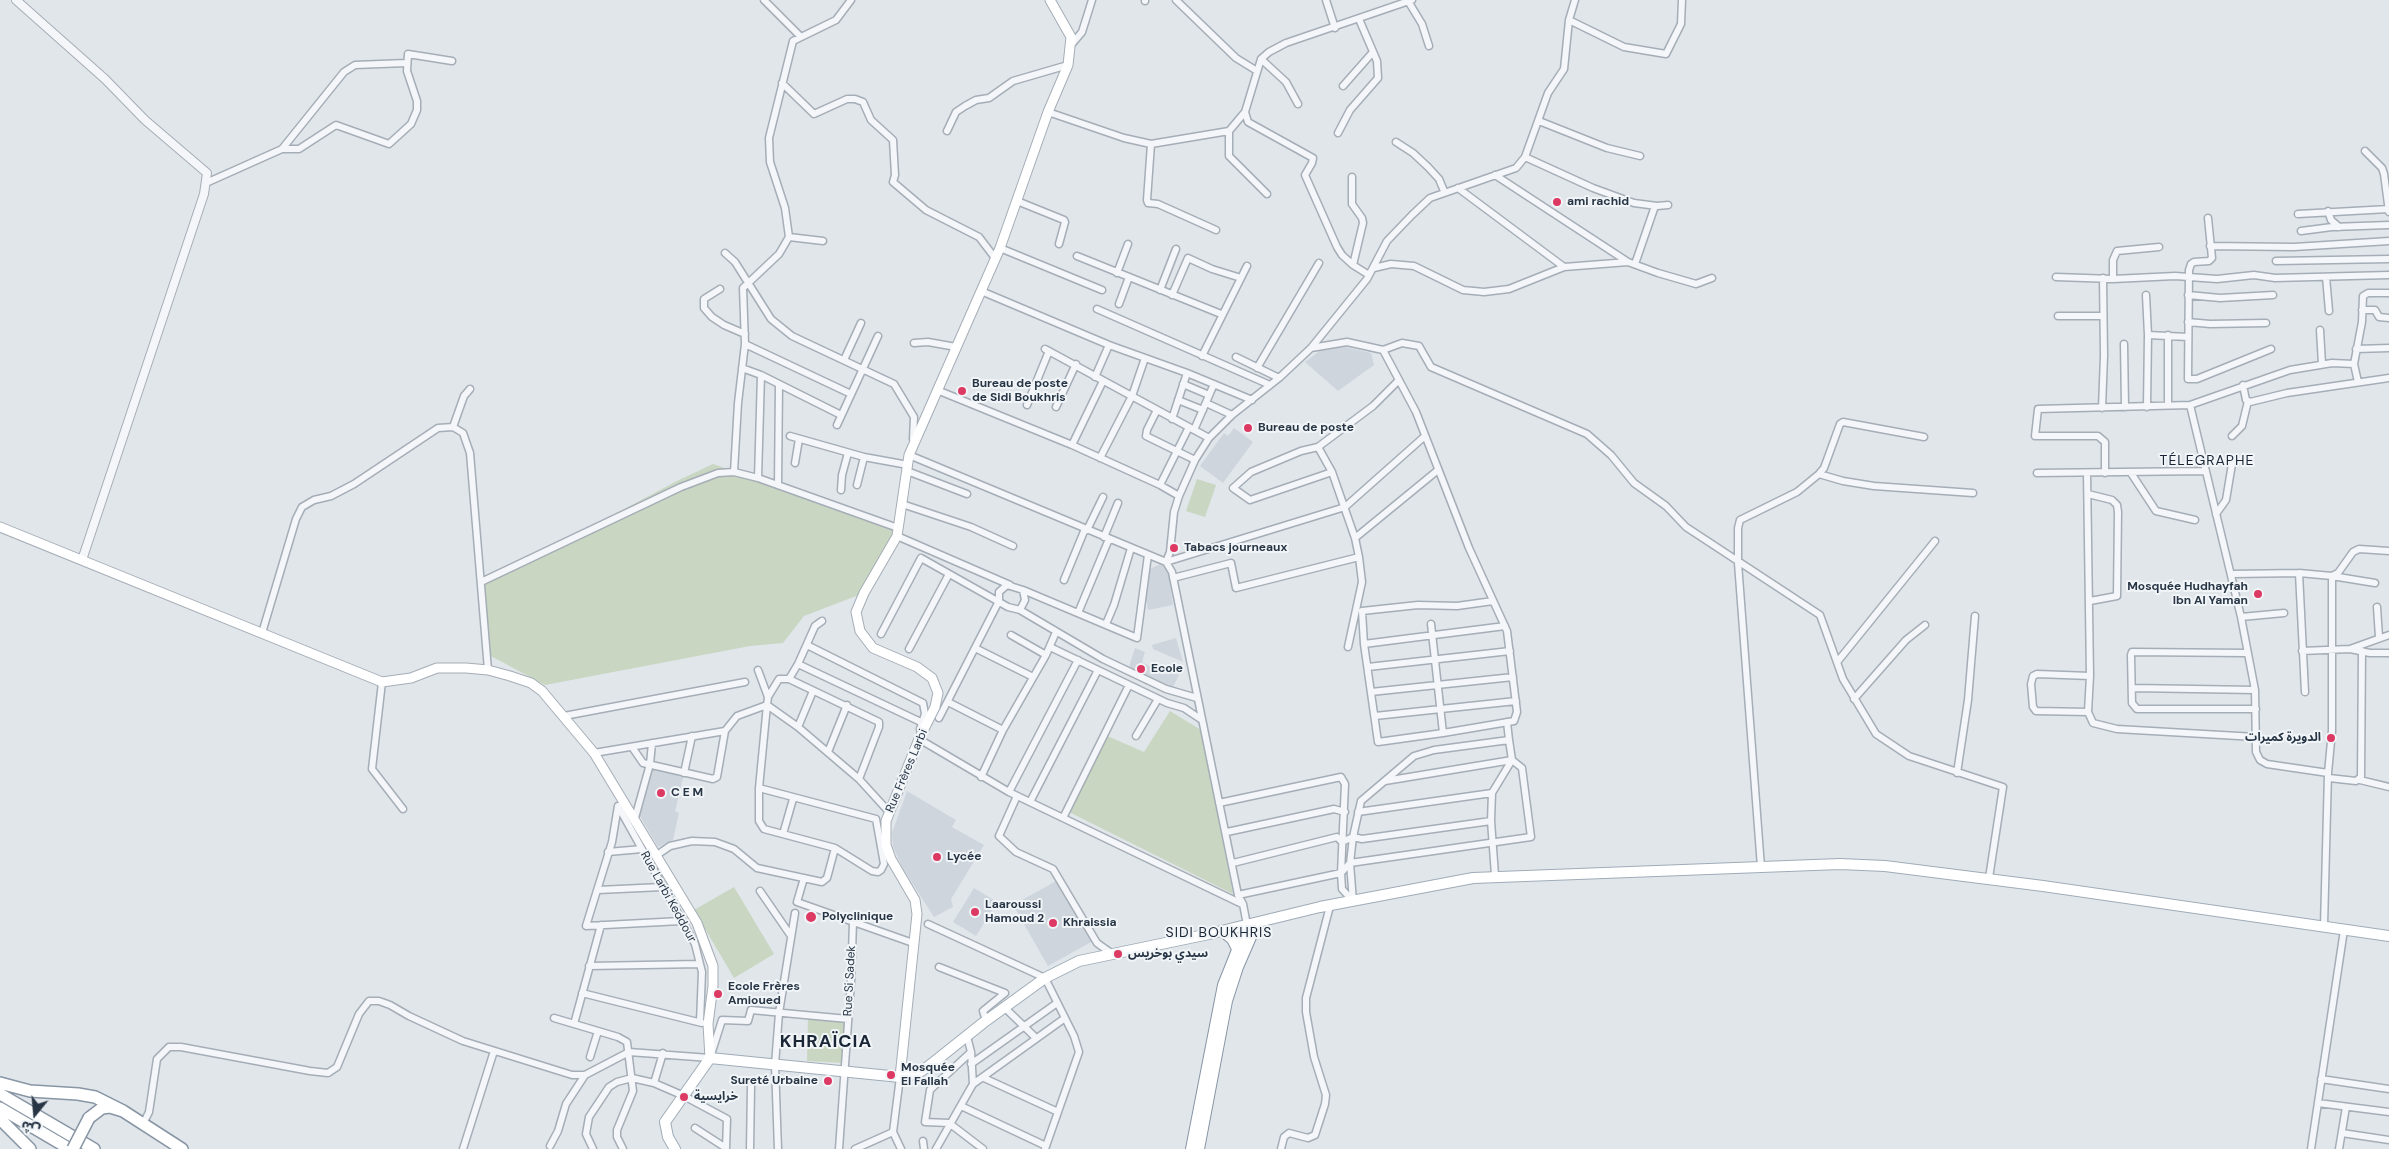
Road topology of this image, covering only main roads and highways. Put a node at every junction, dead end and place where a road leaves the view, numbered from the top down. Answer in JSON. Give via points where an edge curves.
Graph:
{"nodes":[{"id":1,"x":1050,"y":0,"type":"edge"},
{"id":2,"x":0,"y":526,"type":"edge"},
{"id":3,"x":1247,"y":924,"type":"junction"},
{"id":4,"x":1222,"y":931,"type":"junction"},
{"id":5,"x":2389,"y":936,"type":"edge"},
{"id":6,"x":1237,"y":949,"type":"junction"},
{"id":7,"x":710,"y":1058,"type":"junction"},
{"id":8,"x":900,"y":1077,"type":"junction"},
{"id":9,"x":0,"y":1083,"type":"edge"},
{"id":10,"x":0,"y":1094,"type":"edge"},
{"id":11,"x":0,"y":1108,"type":"edge"},
{"id":12,"x":123,"y":1111,"type":"junction"},
{"id":13,"x":0,"y":1119,"type":"edge"},
{"id":14,"x":168,"y":1140,"type":"junction"},
{"id":15,"x":30,"y":1149,"type":"edge"},
{"id":16,"x":72,"y":1149,"type":"edge"},
{"id":17,"x":94,"y":1149,"type":"edge"},
{"id":18,"x":178,"y":1149,"type":"edge"},
{"id":19,"x":182,"y":1149,"type":"edge"},
{"id":20,"x":675,"y":1149,"type":"edge"},
{"id":21,"x":1191,"y":1149,"type":"edge"},
{"id":22,"x":1199,"y":1149,"type":"edge"}],
"edges":[{"from":1,"to":8,"type":"main road","name":"Rue Frères Larbi","via":[[1068,30],[1071,45],[1068,65],[1000,248],[909,455],[898,532],[856,612],[860,631],[873,648],[918,667],[932,678],[938,693],[935,707],[924,724],[887,817],[888,852],[915,900],[917,914]]},
{"from":2,"to":7,"type":"main road","via":[[382,682],[411,678],[437,668],[488,670],[531,683],[542,691],[594,753],[697,922],[713,966],[713,986],[704,1023]]},
{"from":3,"to":4,"type":"main road"},
{"from":3,"to":5,"type":"main road","via":[[1495,875],[1840,864],[1989,878]]},
{"from":3,"to":6,"type":"main road"},
{"from":3,"to":22,"type":"main road","via":[[1251,937],[1227,1001]]},
{"from":4,"to":6,"type":"main road","via":[[1232,939]]},
{"from":4,"to":8,"type":"main road","via":[[1079,961],[1045,978],[929,1066],[918,1073]]},
{"from":6,"to":21,"type":"main road","via":[[1223,985]]},
{"from":7,"to":8,"type":"main road"},
{"from":7,"to":20,"type":"main road","via":[[665,1122],[668,1138]]},
{"from":9,"to":12,"type":"highway","via":[[30,1091],[95,1097]]},
{"from":10,"to":17,"type":"highway"},
{"from":11,"to":16,"type":"highway"},
{"from":12,"to":14,"type":"highway"},
{"from":12,"to":16,"type":"highway","bridge":true,"via":[[102,1108],[89,1118]]},
{"from":13,"to":15,"type":"highway"},
{"from":14,"to":18,"type":"highway"},
{"from":14,"to":19,"type":"highway"}]}
